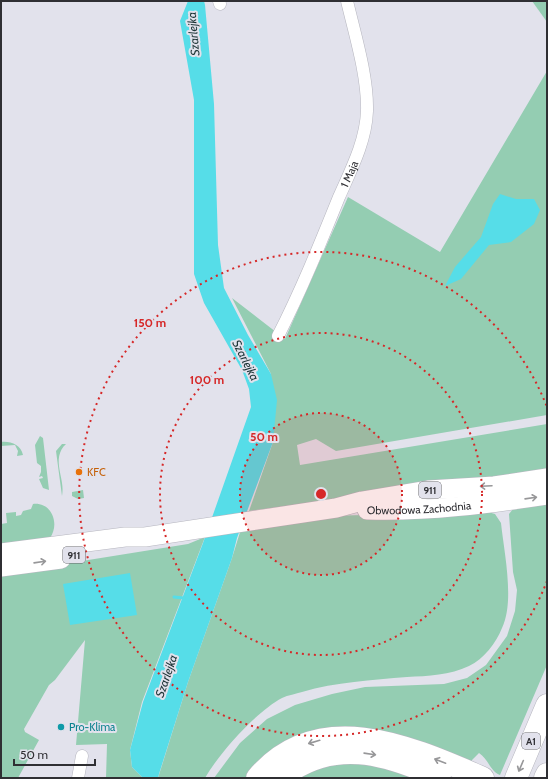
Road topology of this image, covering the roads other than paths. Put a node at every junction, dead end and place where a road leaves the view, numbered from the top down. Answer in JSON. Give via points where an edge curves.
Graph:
{"nodes":[{"id":1,"x":347,"y":1,"type":"edge"},
{"id":2,"x":278,"y":336,"type":"dead end"},
{"id":3,"x":547,"y":478,"type":"edge"},
{"id":4,"x":547,"y":495,"type":"edge"},
{"id":5,"x":336,"y":508,"type":"junction"},
{"id":6,"x":145,"y":537,"type":"junction"},
{"id":7,"x":1,"y":553,"type":"edge"},
{"id":8,"x":1,"y":567,"type":"edge"},
{"id":9,"x":547,"y":705,"type":"edge"},
{"id":10,"x":82,"y":756,"type":"dead end"},
{"id":11,"x":547,"y":774,"type":"edge"},
{"id":12,"x":480,"y":776,"type":"edge"},
{"id":13,"x":78,"y":778,"type":"edge"},
{"id":14,"x":256,"y":778,"type":"edge"},
{"id":15,"x":281,"y":778,"type":"edge"},
{"id":16,"x":440,"y":778,"type":"edge"},
{"id":17,"x":516,"y":778,"type":"edge"},
{"id":18,"x":545,"y":778,"type":"edge"}],
"edges":[{"from":1,"to":2,"type":"street","name":"1 Maja","via":[[364,82],[367,111],[364,131],[356,157],[305,281]]},
{"from":3,"to":5,"type":"main road","name":"Obwodowa Zachodnia","number":"911","one_way":true,"via":[[494,486],[428,490]]},
{"from":5,"to":4,"type":"main road","name":"Obwodowa Zachodnia","number":"911","one_way":true,"via":[[432,508]]},
{"from":5,"to":6,"type":"main road","number":"911"},
{"from":6,"to":7,"type":"main road","number":"911","via":[[125,536]]},
{"from":8,"to":6,"type":"main road","number":"911","one_way":true,"via":[[57,560],[125,546]]},
{"from":9,"to":17,"type":"highway","number":"A1","one_way":true},
{"from":10,"to":13,"type":"street"},
{"from":11,"to":18,"type":"highway"},
{"from":12,"to":14,"type":"highway","one_way":true,"via":[[383,741],[341,737],[308,743],[285,753]]},
{"from":15,"to":16,"type":"highway","one_way":true,"via":[[312,759],[330,754],[350,753],[386,757]]}]}
